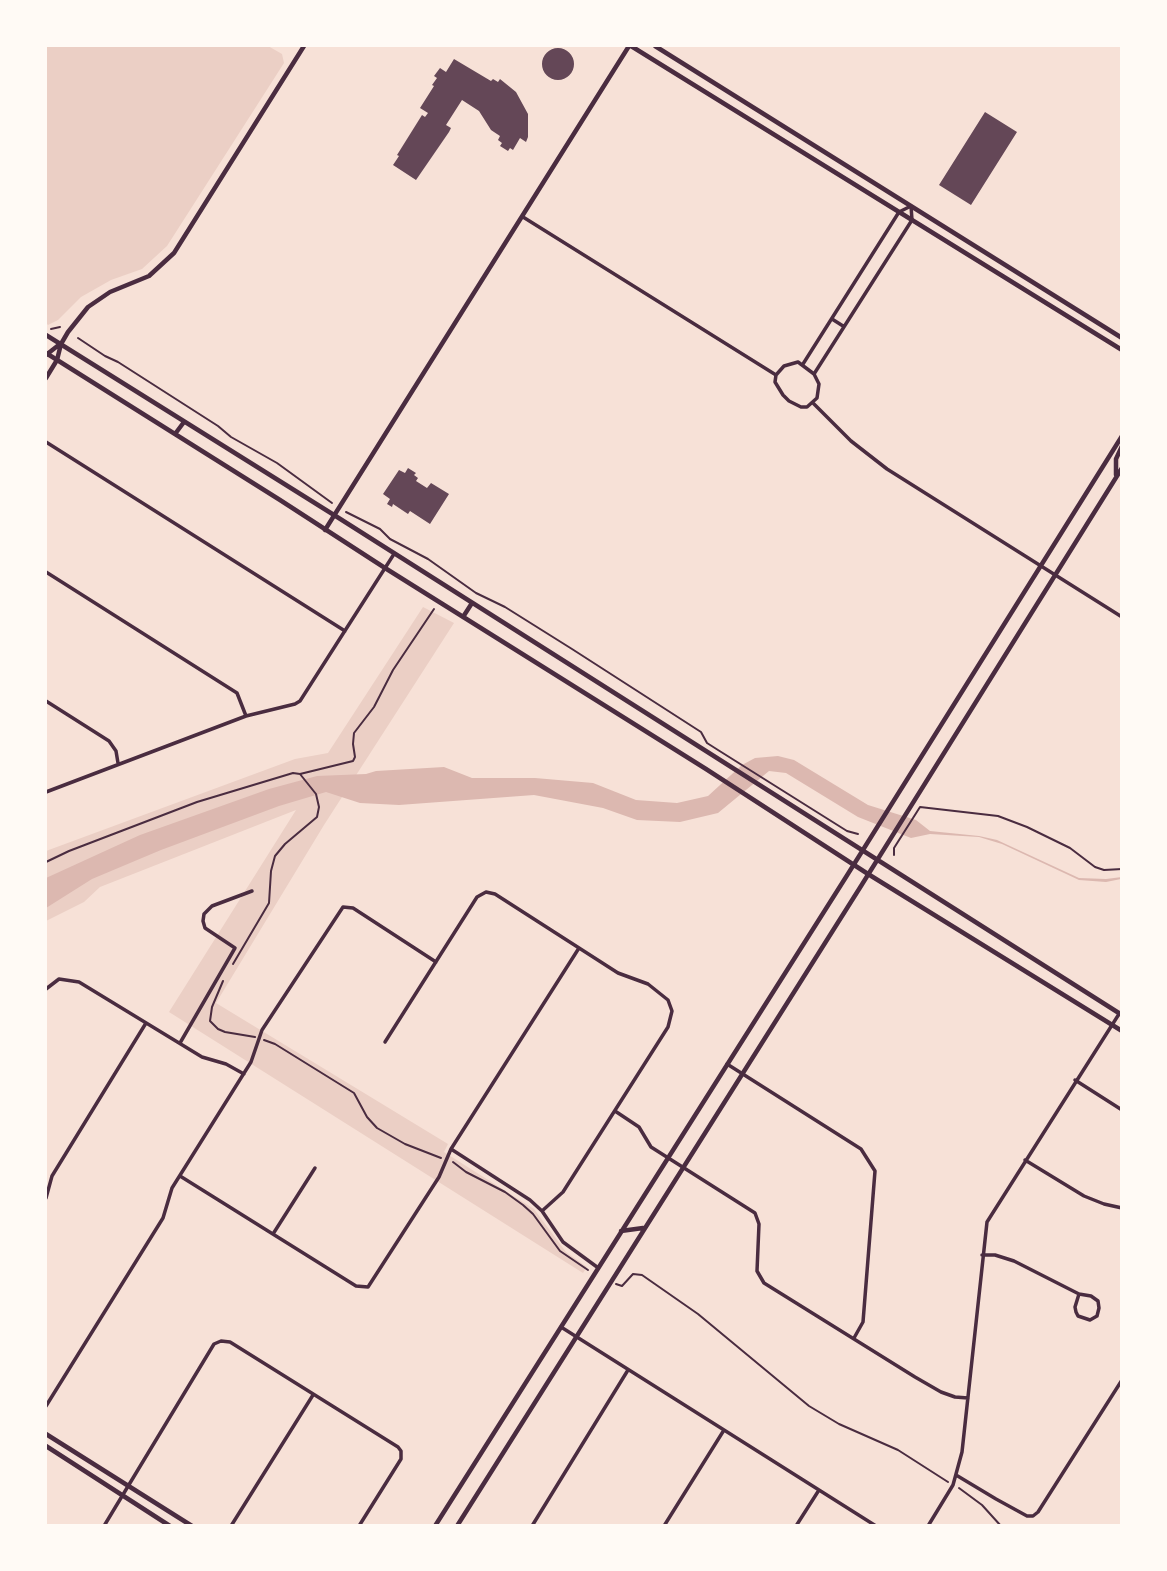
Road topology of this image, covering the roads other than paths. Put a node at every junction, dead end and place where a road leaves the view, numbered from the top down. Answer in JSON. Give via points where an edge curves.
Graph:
{"nodes":[{"id":1,"x":304,"y":46,"type":"edge"},
{"id":2,"x":630,"y":46,"type":"edge"},
{"id":3,"x":655,"y":46,"type":"edge"},
{"id":4,"x":911,"y":206,"type":"junction"},
{"id":5,"x":900,"y":212,"type":"junction"},
{"id":6,"x":523,"y":217,"type":"junction"},
{"id":7,"x":912,"y":220,"type":"junction"},
{"id":8,"x":1033,"y":282,"type":"junction"},
{"id":9,"x":1028,"y":292,"type":"junction"},
{"id":10,"x":832,"y":319,"type":"junction"},
{"id":11,"x":843,"y":326,"type":"junction"},
{"id":12,"x":46,"y":335,"type":"edge"},
{"id":13,"x":1122,"y":338,"type":"edge"},
{"id":14,"x":61,"y":344,"type":"junction"},
{"id":15,"x":1122,"y":350,"type":"edge"},
{"id":16,"x":46,"y":354,"type":"edge"},
{"id":17,"x":57,"y":360,"type":"junction"},
{"id":18,"x":803,"y":365,"type":"junction"},
{"id":19,"x":776,"y":374,"type":"junction"},
{"id":20,"x":814,"y":374,"type":"junction"},
{"id":21,"x":46,"y":378,"type":"edge"},
{"id":22,"x":813,"y":403,"type":"junction"},
{"id":23,"x":184,"y":422,"type":"junction"},
{"id":24,"x":175,"y":434,"type":"junction"},
{"id":25,"x":1122,"y":436,"type":"edge"},
{"id":26,"x":46,"y":442,"type":"edge"},
{"id":27,"x":1122,"y":446,"type":"edge"},
{"id":28,"x":1122,"y":468,"type":"edge"},
{"id":29,"x":1116,"y":478,"type":"junction"},
{"id":30,"x":334,"y":515,"type":"junction"},
{"id":31,"x":325,"y":530,"type":"junction"},
{"id":32,"x":394,"y":554,"type":"junction"},
{"id":33,"x":1040,"y":566,"type":"junction"},
{"id":34,"x":384,"y":568,"type":"junction"},
{"id":35,"x":46,"y":572,"type":"edge"},
{"id":36,"x":1055,"y":575,"type":"junction"},
{"id":37,"x":472,"y":603,"type":"junction"},
{"id":38,"x":463,"y":617,"type":"junction"},
{"id":39,"x":1122,"y":617,"type":"edge"},
{"id":40,"x":345,"y":631,"type":"junction"},
{"id":41,"x":46,"y":701,"type":"edge"},
{"id":42,"x":246,"y":716,"type":"junction"},
{"id":43,"x":118,"y":763,"type":"junction"},
{"id":44,"x":46,"y":792,"type":"edge"},
{"id":45,"x":863,"y":850,"type":"junction"},
{"id":46,"x":877,"y":859,"type":"junction"},
{"id":47,"x":854,"y":865,"type":"junction"},
{"id":48,"x":868,"y":874,"type":"junction"},
{"id":49,"x":252,"y":891,"type":"dead end"},
{"id":50,"x":579,"y":948,"type":"junction"},
{"id":51,"x":436,"y":962,"type":"junction"},
{"id":52,"x":46,"y":989,"type":"edge"},
{"id":53,"x":1120,"y":1014,"type":"edge"},
{"id":54,"x":146,"y":1023,"type":"junction"},
{"id":55,"x":1112,"y":1025,"type":"junction"},
{"id":56,"x":1122,"y":1031,"type":"edge"},
{"id":57,"x":385,"y":1042,"type":"dead end"},
{"id":58,"x":180,"y":1044,"type":"junction"},
{"id":59,"x":727,"y":1064,"type":"junction"},
{"id":60,"x":742,"y":1073,"type":"junction"},
{"id":61,"x":244,"y":1074,"type":"junction"},
{"id":62,"x":1075,"y":1080,"type":"junction"},
{"id":63,"x":1122,"y":1110,"type":"edge"},
{"id":64,"x":615,"y":1111,"type":"junction"},
{"id":65,"x":451,"y":1149,"type":"junction"},
{"id":66,"x":668,"y":1158,"type":"junction"},
{"id":67,"x":1025,"y":1160,"type":"junction"},
{"id":68,"x":683,"y":1167,"type":"junction"},
{"id":69,"x":315,"y":1168,"type":"dead end"},
{"id":70,"x":179,"y":1176,"type":"junction"},
{"id":71,"x":46,"y":1198,"type":"edge"},
{"id":72,"x":1122,"y":1208,"type":"edge"},
{"id":73,"x":542,"y":1211,"type":"junction"},
{"id":74,"x":645,"y":1227,"type":"junction"},
{"id":75,"x":620,"y":1231,"type":"junction"},
{"id":76,"x":272,"y":1234,"type":"junction"},
{"id":77,"x":982,"y":1255,"type":"junction"},
{"id":78,"x":596,"y":1269,"type":"junction"},
{"id":79,"x":1079,"y":1294,"type":"junction"},
{"id":80,"x":561,"y":1327,"type":"junction"},
{"id":81,"x":576,"y":1337,"type":"junction"},
{"id":82,"x":854,"y":1339,"type":"junction"},
{"id":83,"x":628,"y":1370,"type":"junction"},
{"id":84,"x":1122,"y":1380,"type":"edge"},
{"id":85,"x":313,"y":1395,"type":"junction"},
{"id":86,"x":968,"y":1398,"type":"junction"},
{"id":87,"x":46,"y":1406,"type":"edge"},
{"id":88,"x":724,"y":1430,"type":"junction"},
{"id":89,"x":46,"y":1434,"type":"edge"},
{"id":90,"x":46,"y":1447,"type":"edge"},
{"id":91,"x":956,"y":1475,"type":"junction"},
{"id":92,"x":128,"y":1486,"type":"junction"},
{"id":93,"x":819,"y":1490,"type":"junction"},
{"id":94,"x":122,"y":1495,"type":"junction"},
{"id":95,"x":104,"y":1525,"type":"edge"},
{"id":96,"x":170,"y":1525,"type":"edge"},
{"id":97,"x":192,"y":1525,"type":"edge"},
{"id":98,"x":231,"y":1525,"type":"edge"},
{"id":99,"x":359,"y":1525,"type":"edge"},
{"id":100,"x":435,"y":1525,"type":"edge"},
{"id":101,"x":457,"y":1525,"type":"edge"},
{"id":102,"x":532,"y":1525,"type":"edge"},
{"id":103,"x":664,"y":1525,"type":"edge"},
{"id":104,"x":796,"y":1525,"type":"edge"},
{"id":105,"x":876,"y":1525,"type":"edge"},
{"id":106,"x":929,"y":1525,"type":"edge"}],
"edges":[{"from":1,"to":14,"type":"main road","via":[[174,253],[149,276],[88,307]]},
{"from":2,"to":5,"type":"main road"},
{"from":2,"to":6,"type":"main road"},
{"from":3,"to":4,"type":"main road"},
{"from":4,"to":5,"type":"street"},
{"from":4,"to":7,"type":"street"},
{"from":4,"to":8,"type":"main road"},
{"from":5,"to":7,"type":"main road"},
{"from":5,"to":10,"type":"street"},
{"from":6,"to":19,"type":"street"},
{"from":6,"to":30,"type":"main road"},
{"from":7,"to":9,"type":"main road"},
{"from":7,"to":11,"type":"street"},
{"from":8,"to":9,"type":"main road"},
{"from":8,"to":13,"type":"main road"},
{"from":9,"to":15,"type":"main road"},
{"from":10,"to":11,"type":"street"},
{"from":10,"to":18,"type":"street"},
{"from":11,"to":20,"type":"street"},
{"from":12,"to":14,"type":"main road"},
{"from":14,"to":16,"type":"main road"},
{"from":14,"to":17,"type":"main road"},
{"from":14,"to":23,"type":"main road"},
{"from":16,"to":17,"type":"main road"},
{"from":17,"to":21,"type":"main road"},
{"from":17,"to":24,"type":"main road"},
{"from":18,"to":19,"type":"street","via":[[791,363]]},
{"from":18,"to":20,"type":"street"},
{"from":19,"to":22,"type":"street","via":[[777,387],[789,401],[801,407]]},
{"from":20,"to":22,"type":"street","via":[[819,391]]},
{"from":22,"to":33,"type":"street","via":[[887,469]]},
{"from":23,"to":24,"type":"main road"},
{"from":23,"to":30,"type":"main road"},
{"from":24,"to":31,"type":"main road"},
{"from":25,"to":33,"type":"main road"},
{"from":26,"to":40,"type":"street"},
{"from":27,"to":29,"type":"main road","via":[[1116,459]]},
{"from":28,"to":29,"type":"main road"},
{"from":29,"to":36,"type":"main road"},
{"from":30,"to":31,"type":"main road"},
{"from":30,"to":32,"type":"main road"},
{"from":31,"to":34,"type":"main road"},
{"from":32,"to":34,"type":"street"},
{"from":32,"to":37,"type":"main road"},
{"from":33,"to":36,"type":"street"},
{"from":33,"to":45,"type":"main road"},
{"from":34,"to":38,"type":"main road"},
{"from":34,"to":40,"type":"street"},
{"from":35,"to":42,"type":"street","via":[[237,693]]},
{"from":36,"to":39,"type":"street"},
{"from":36,"to":46,"type":"main road"},
{"from":37,"to":38,"type":"main road"},
{"from":37,"to":45,"type":"main road"},
{"from":38,"to":47,"type":"main road"},
{"from":40,"to":42,"type":"street","via":[[300,701]]},
{"from":41,"to":43,"type":"street","via":[[109,741]]},
{"from":42,"to":43,"type":"street"},
{"from":43,"to":44,"type":"street"},
{"from":45,"to":46,"type":"main road"},
{"from":45,"to":47,"type":"main road"},
{"from":46,"to":48,"type":"main road"},
{"from":46,"to":53,"type":"main road"},
{"from":47,"to":48,"type":"main road"},
{"from":47,"to":59,"type":"main road"},
{"from":48,"to":55,"type":"main road"},
{"from":48,"to":60,"type":"main road"},
{"from":49,"to":58,"type":"street","via":[[212,906],[204,914],[205,928],[236,948]]},
{"from":50,"to":51,"type":"street","via":[[486,892],[477,897]]},
{"from":50,"to":64,"type":"street","via":[[618,973],[649,984],[668,1000],[672,1011],[668,1027]]},
{"from":50,"to":65,"type":"street"},
{"from":51,"to":57,"type":"street"},
{"from":51,"to":61,"type":"street","via":[[352,908],[342,907],[262,1030]]},
{"from":52,"to":54,"type":"street","via":[[59,979],[79,982]]},
{"from":53,"to":55,"type":"street"},
{"from":54,"to":58,"type":"street"},
{"from":54,"to":71,"type":"street","via":[[52,1176]]},
{"from":55,"to":56,"type":"main road"},
{"from":55,"to":62,"type":"street"},
{"from":58,"to":61,"type":"street"},
{"from":59,"to":60,"type":"street"},
{"from":59,"to":66,"type":"main road"},
{"from":60,"to":68,"type":"main road"},
{"from":60,"to":82,"type":"street","via":[[861,1149],[875,1171],[863,1322]]},
{"from":61,"to":70,"type":"street"},
{"from":62,"to":63,"type":"street"},
{"from":62,"to":67,"type":"street"},
{"from":64,"to":66,"type":"street","via":[[639,1127],[651,1147]]},
{"from":64,"to":73,"type":"street","via":[[563,1192]]},
{"from":65,"to":73,"type":"street"},
{"from":65,"to":76,"type":"street","via":[[439,1177],[368,1287],[356,1286]]},
{"from":66,"to":68,"type":"street"},
{"from":66,"to":75,"type":"main road"},
{"from":67,"to":72,"type":"street","via":[[1084,1196]]},
{"from":67,"to":77,"type":"street","via":[[987,1222]]},
{"from":68,"to":74,"type":"main road"},
{"from":68,"to":82,"type":"street","via":[[755,1213],[759,1224],[757,1271],[764,1283]]},
{"from":69,"to":76,"type":"street"},
{"from":70,"to":76,"type":"street"},
{"from":70,"to":87,"type":"street","via":[[158,1227]]},
{"from":73,"to":78,"type":"street","via":[[563,1242]]},
{"from":74,"to":75,"type":"main road"},
{"from":74,"to":81,"type":"main road"},
{"from":75,"to":78,"type":"main road"},
{"from":77,"to":79,"type":"street","via":[[1014,1261]]},
{"from":77,"to":86,"type":"street"},
{"from":78,"to":80,"type":"main road"},
{"from":79,"to":79,"type":"street","via":[[1098,1301],[1100,1308],[1090,1320],[1076,1312]]},
{"from":80,"to":81,"type":"street"},
{"from":80,"to":100,"type":"main road"},
{"from":81,"to":83,"type":"street"},
{"from":81,"to":101,"type":"main road"},
{"from":82,"to":86,"type":"street","via":[[941,1392]]},
{"from":83,"to":88,"type":"street"},
{"from":83,"to":102,"type":"street"},
{"from":84,"to":91,"type":"street","via":[[1033,1516]]},
{"from":85,"to":92,"type":"street","via":[[230,1342],[214,1344]]},
{"from":85,"to":98,"type":"street"},
{"from":85,"to":99,"type":"street","via":[[401,1451],[401,1459]]},
{"from":86,"to":91,"type":"street"},
{"from":88,"to":93,"type":"street"},
{"from":88,"to":103,"type":"street"},
{"from":89,"to":92,"type":"main road"},
{"from":90,"to":94,"type":"main road"},
{"from":91,"to":106,"type":"street"},
{"from":92,"to":94,"type":"street"},
{"from":92,"to":97,"type":"main road"},
{"from":93,"to":104,"type":"street"},
{"from":93,"to":105,"type":"street"},
{"from":94,"to":95,"type":"street"},
{"from":94,"to":96,"type":"main road"}]}
